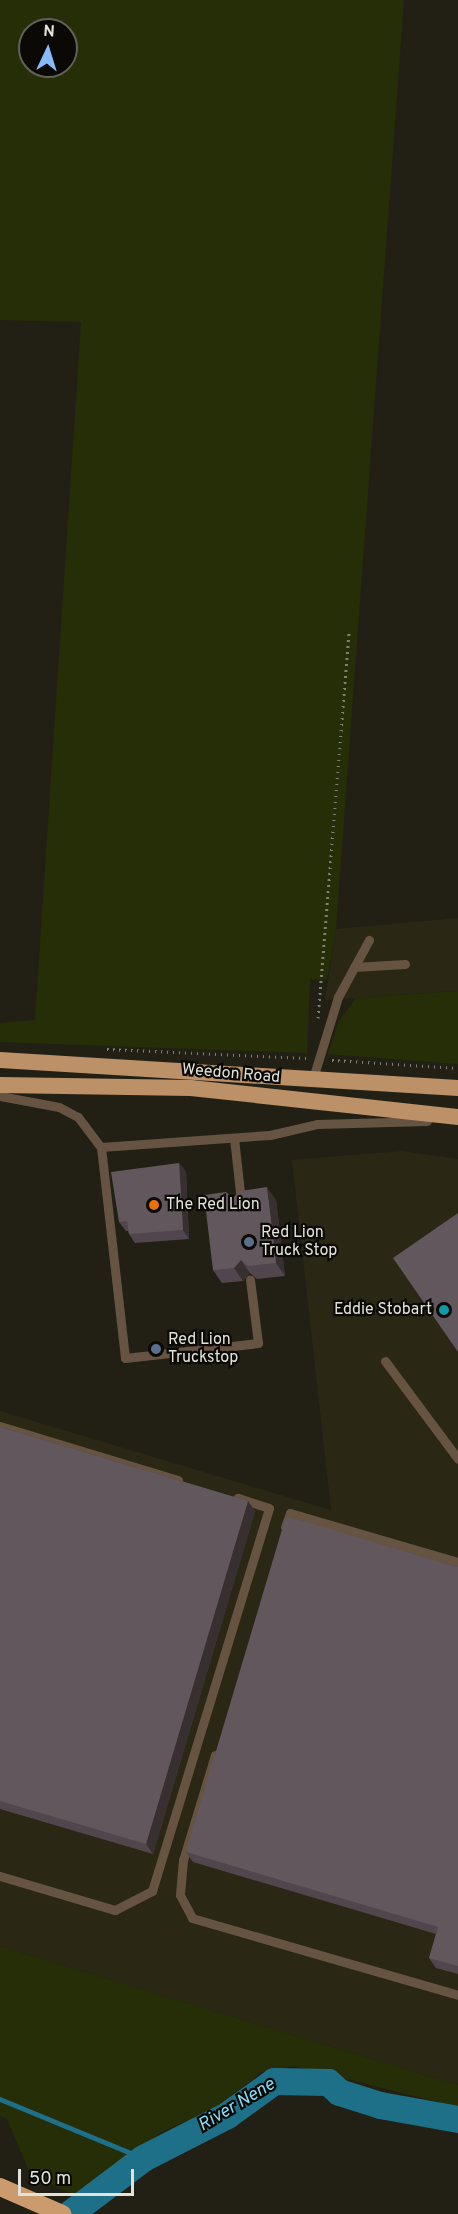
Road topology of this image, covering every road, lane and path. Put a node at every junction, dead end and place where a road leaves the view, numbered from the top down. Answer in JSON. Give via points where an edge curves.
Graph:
{"nodes":[{"id":1,"x":349,"y":632,"type":"dead end"},
{"id":2,"x":369,"y":940,"type":"dead end"},
{"id":3,"x":405,"y":964,"type":"dead end"},
{"id":4,"x":354,"y":967,"type":"junction"},
{"id":5,"x":318,"y":1026,"type":"dead end"},
{"id":6,"x":101,"y":1049,"type":"dead end"},
{"id":7,"x":0,"y":1060,"type":"edge"},
{"id":8,"x":314,"y":1067,"type":"junction"},
{"id":9,"x":458,"y":1068,"type":"edge"},
{"id":10,"x":0,"y":1085,"type":"edge"},
{"id":11,"x":458,"y":1088,"type":"edge"},
{"id":12,"x":0,"y":1096,"type":"edge"},
{"id":13,"x":458,"y":1117,"type":"edge"},
{"id":14,"x":458,"y":1121,"type":"edge"},
{"id":15,"x":234,"y":1138,"type":"junction"},
{"id":16,"x":101,"y":1147,"type":"junction"},
{"id":17,"x":242,"y":1204,"type":"edge"},
{"id":18,"x":250,"y":1280,"type":"edge"},
{"id":19,"x":385,"y":1361,"type":"dead end"},
{"id":20,"x":0,"y":1426,"type":"edge"},
{"id":21,"x":458,"y":1459,"type":"edge"},
{"id":22,"x":190,"y":1484,"type":"edge"},
{"id":23,"x":224,"y":1494,"type":"edge"},
{"id":24,"x":283,"y":1535,"type":"edge"},
{"id":25,"x":458,"y":1562,"type":"edge"},
{"id":26,"x":218,"y":1746,"type":"edge"},
{"id":27,"x":0,"y":1876,"type":"edge"},
{"id":28,"x":458,"y":1995,"type":"edge"},
{"id":29,"x":3,"y":2189,"type":"edge"},
{"id":30,"x":62,"y":2214,"type":"edge"}],
"edges":[{"from":1,"to":5,"type":"path"},
{"from":2,"to":4,"type":"lane"},
{"from":3,"to":4,"type":"lane"},
{"from":4,"to":8,"type":"lane"},
{"from":6,"to":8,"type":"path"},
{"from":7,"to":8,"type":"highway","name":"Weedon Road"},
{"from":8,"to":9,"type":"path"},
{"from":8,"to":11,"type":"highway","name":"Weedon Road"},
{"from":10,"to":13,"type":"highway","name":"Weedon Road","via":[[191,1088]]},
{"from":12,"to":16,"type":"lane","via":[[60,1107],[78,1117]]},
{"from":14,"to":15,"type":"lane","via":[[363,1120]]},
{"from":15,"to":16,"type":"lane"},
{"from":15,"to":17,"type":"lane"},
{"from":16,"to":18,"type":"lane","via":[[124,1358],[258,1343]]},
{"from":19,"to":21,"type":"lane"},
{"from":20,"to":22,"type":"lane"},
{"from":23,"to":27,"type":"lane","via":[[269,1508],[152,1891],[115,1911]]},
{"from":24,"to":25,"type":"lane","via":[[290,1513]]},
{"from":26,"to":28,"type":"lane","via":[[183,1860],[180,1895],[192,1918]]},
{"from":29,"to":30,"type":"highway"}]}
